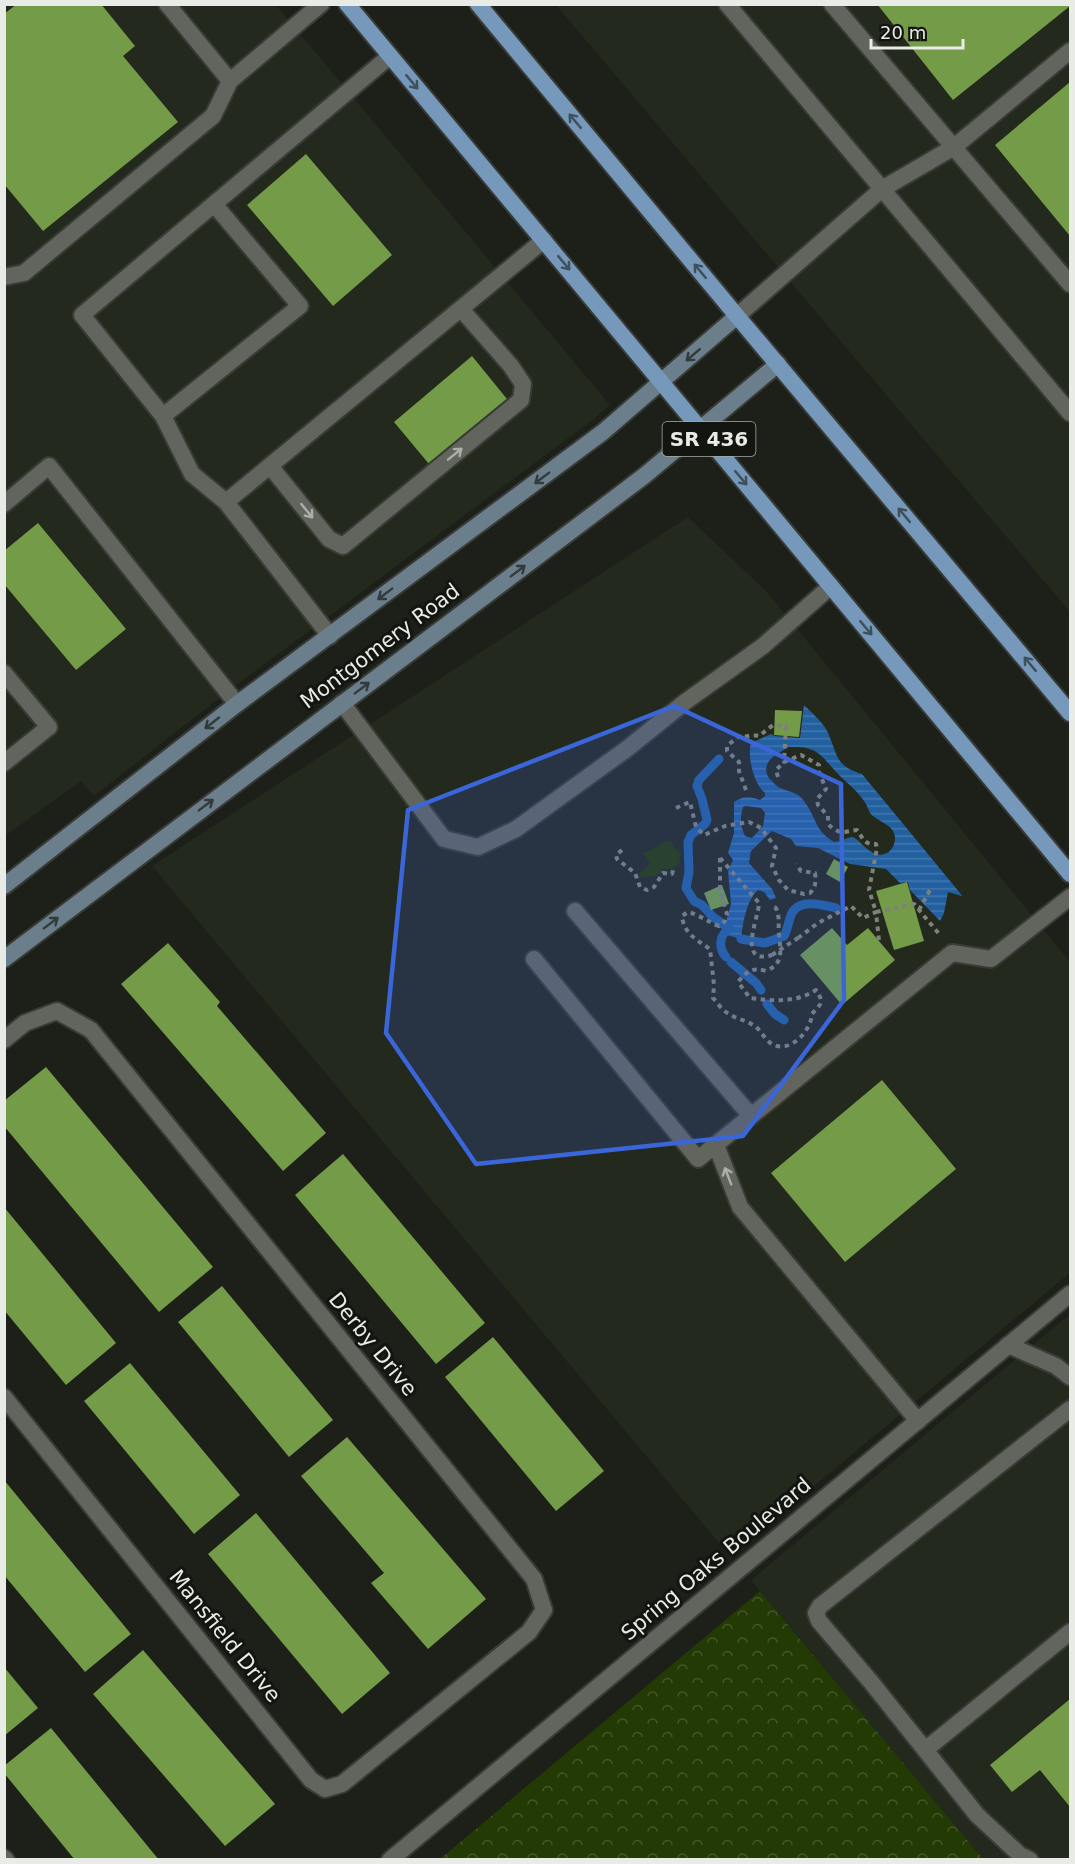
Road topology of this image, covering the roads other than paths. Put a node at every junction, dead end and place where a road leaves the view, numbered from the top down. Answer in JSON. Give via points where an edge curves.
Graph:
{"nodes":[{"id":1,"x":167,"y":4,"type":"edge"},
{"id":2,"x":321,"y":4,"type":"edge"},
{"id":3,"x":347,"y":4,"type":"edge"},
{"id":4,"x":478,"y":4,"type":"edge"},
{"id":5,"x":726,"y":4,"type":"edge"},
{"id":6,"x":832,"y":4,"type":"edge"},
{"id":7,"x":1071,"y":51,"type":"edge"},
{"id":8,"x":390,"y":56,"type":"junction"},
{"id":9,"x":230,"y":81,"type":"junction"},
{"id":10,"x":954,"y":147,"type":"junction"},
{"id":11,"x":882,"y":189,"type":"junction"},
{"id":12,"x":214,"y":204,"type":"junction"},
{"id":13,"x":544,"y":240,"type":"junction"},
{"id":14,"x":4,"y":278,"type":"edge"},
{"id":15,"x":1071,"y":284,"type":"edge"},
{"id":16,"x":461,"y":309,"type":"junction"},
{"id":17,"x":737,"y":316,"type":"junction"},
{"id":18,"x":778,"y":364,"type":"junction"},
{"id":19,"x":662,"y":381,"type":"junction"},
{"id":20,"x":1071,"y":412,"type":"edge"},
{"id":21,"x":163,"y":416,"type":"junction"},
{"id":22,"x":699,"y":428,"type":"junction"},
{"id":23,"x":270,"y":466,"type":"junction"},
{"id":24,"x":226,"y":502,"type":"junction"},
{"id":25,"x":4,"y":504,"type":"edge"},
{"id":26,"x":831,"y":586,"type":"junction"},
{"id":27,"x":330,"y":636,"type":"junction"},
{"id":28,"x":4,"y":673,"type":"edge"},
{"id":29,"x":342,"y":703,"type":"junction"},
{"id":30,"x":237,"y":704,"type":"junction"},
{"id":31,"x":1071,"y":713,"type":"edge"},
{"id":32,"x":4,"y":763,"type":"edge"},
{"id":33,"x":1071,"y":874,"type":"edge"},
{"id":34,"x":4,"y":886,"type":"edge"},
{"id":35,"x":1071,"y":897,"type":"edge"},
{"id":36,"x":575,"y":911,"type":"dead end"},
{"id":37,"x":534,"y":958,"type":"dead end"},
{"id":38,"x":4,"y":959,"type":"edge"},
{"id":39,"x":4,"y":1040,"type":"edge"},
{"id":40,"x":751,"y":1116,"type":"junction"},
{"id":41,"x":716,"y":1145,"type":"junction"},
{"id":42,"x":1071,"y":1294,"type":"edge"},
{"id":43,"x":1008,"y":1346,"type":"junction"},
{"id":44,"x":1071,"y":1377,"type":"edge"},
{"id":45,"x":4,"y":1397,"type":"edge"},
{"id":46,"x":1071,"y":1409,"type":"edge"},
{"id":47,"x":918,"y":1421,"type":"junction"},
{"id":48,"x":1071,"y":1632,"type":"edge"},
{"id":49,"x":438,"y":1706,"type":"joint"},
{"id":50,"x":925,"y":1750,"type":"junction"},
{"id":51,"x":390,"y":1860,"type":"edge"},
{"id":52,"x":1030,"y":1860,"type":"edge"}],
"edges":[{"from":1,"to":9,"type":"street"},
{"from":2,"to":9,"type":"street"},
{"from":3,"to":8,"type":"main road","number":"SR 436"},
{"from":17,"to":4,"type":"main road","one_way":true},
{"from":5,"to":11,"type":"street"},
{"from":6,"to":10,"type":"street"},
{"from":7,"to":10,"type":"street"},
{"from":8,"to":12,"type":"street"},
{"from":8,"to":13,"type":"main road","number":"SR 436","one_way":true},
{"from":9,"to":14,"type":"street","via":[[213,116],[24,273]]},
{"from":10,"to":11,"type":"street"},
{"from":10,"to":15,"type":"street"},
{"from":11,"to":17,"type":"street"},
{"from":11,"to":20,"type":"street"},
{"from":12,"to":21,"type":"street","via":[[82,315]]},
{"from":12,"to":21,"type":"street","via":[[300,306]]},
{"from":13,"to":16,"type":"street"},
{"from":13,"to":19,"type":"main road","number":"SR 436","one_way":true},
{"from":16,"to":23,"type":"street"},
{"from":23,"to":16,"type":"street","one_way":true,"via":[[329,539],[343,546],[521,400],[523,384]]},
{"from":17,"to":18,"type":"main road"},
{"from":17,"to":19,"type":"main road","name":"Montgomery Road","one_way":true},
{"from":18,"to":22,"type":"main road","name":"Montgomery Road"},
{"from":31,"to":18,"type":"main road","one_way":true},
{"from":19,"to":22,"type":"main road","number":"SR 436"},
{"from":19,"to":27,"type":"main road","name":"Montgomery Road","one_way":true,"via":[[603,432]]},
{"from":21,"to":24,"type":"street","via":[[192,474]]},
{"from":22,"to":26,"type":"main road","number":"SR 436","one_way":true},
{"from":29,"to":22,"type":"main road","name":"Montgomery Road","one_way":true,"via":[[644,476]]},
{"from":23,"to":24,"type":"street"},
{"from":24,"to":27,"type":"street"},
{"from":25,"to":30,"type":"street","via":[[50,466]]},
{"from":26,"to":29,"type":"street","via":[[763,646],[628,748],[516,829],[478,847],[444,839]]},
{"from":26,"to":33,"type":"main road","number":"SR 436","one_way":true},
{"from":27,"to":30,"type":"main road","name":"Montgomery Road"},
{"from":28,"to":32,"type":"street","via":[[49,727]]},
{"from":38,"to":29,"type":"main road","name":"Montgomery Road","one_way":true},
{"from":30,"to":34,"type":"main road","name":"Montgomery Road","one_way":true},
{"from":35,"to":40,"type":"street","via":[[991,959],[952,953]]},
{"from":36,"to":40,"type":"street"},
{"from":37,"to":41,"type":"street","via":[[698,1159]]},
{"from":39,"to":49,"type":"street","name":"Derby Drive","via":[[25,1023],[57,1011],[91,1030],[534,1579],[544,1610],[529,1632]]},
{"from":40,"to":41,"type":"street"},
{"from":47,"to":41,"type":"street","one_way":true,"via":[[740,1207]]},
{"from":42,"to":43,"type":"street","name":"Spring Oaks Boulevard"},
{"from":43,"to":44,"type":"street","via":[[1056,1366]]},
{"from":43,"to":47,"type":"street","name":"Spring Oaks Boulevard"},
{"from":45,"to":49,"type":"street","name":"Mansfield Drive","via":[[311,1780],[325,1789],[342,1784]]},
{"from":46,"to":50,"type":"street","via":[[816,1613]]},
{"from":47,"to":51,"type":"street","name":"Spring Oaks Boulevard"},
{"from":48,"to":50,"type":"street"},
{"from":50,"to":52,"type":"street","via":[[977,1815]]}]}
